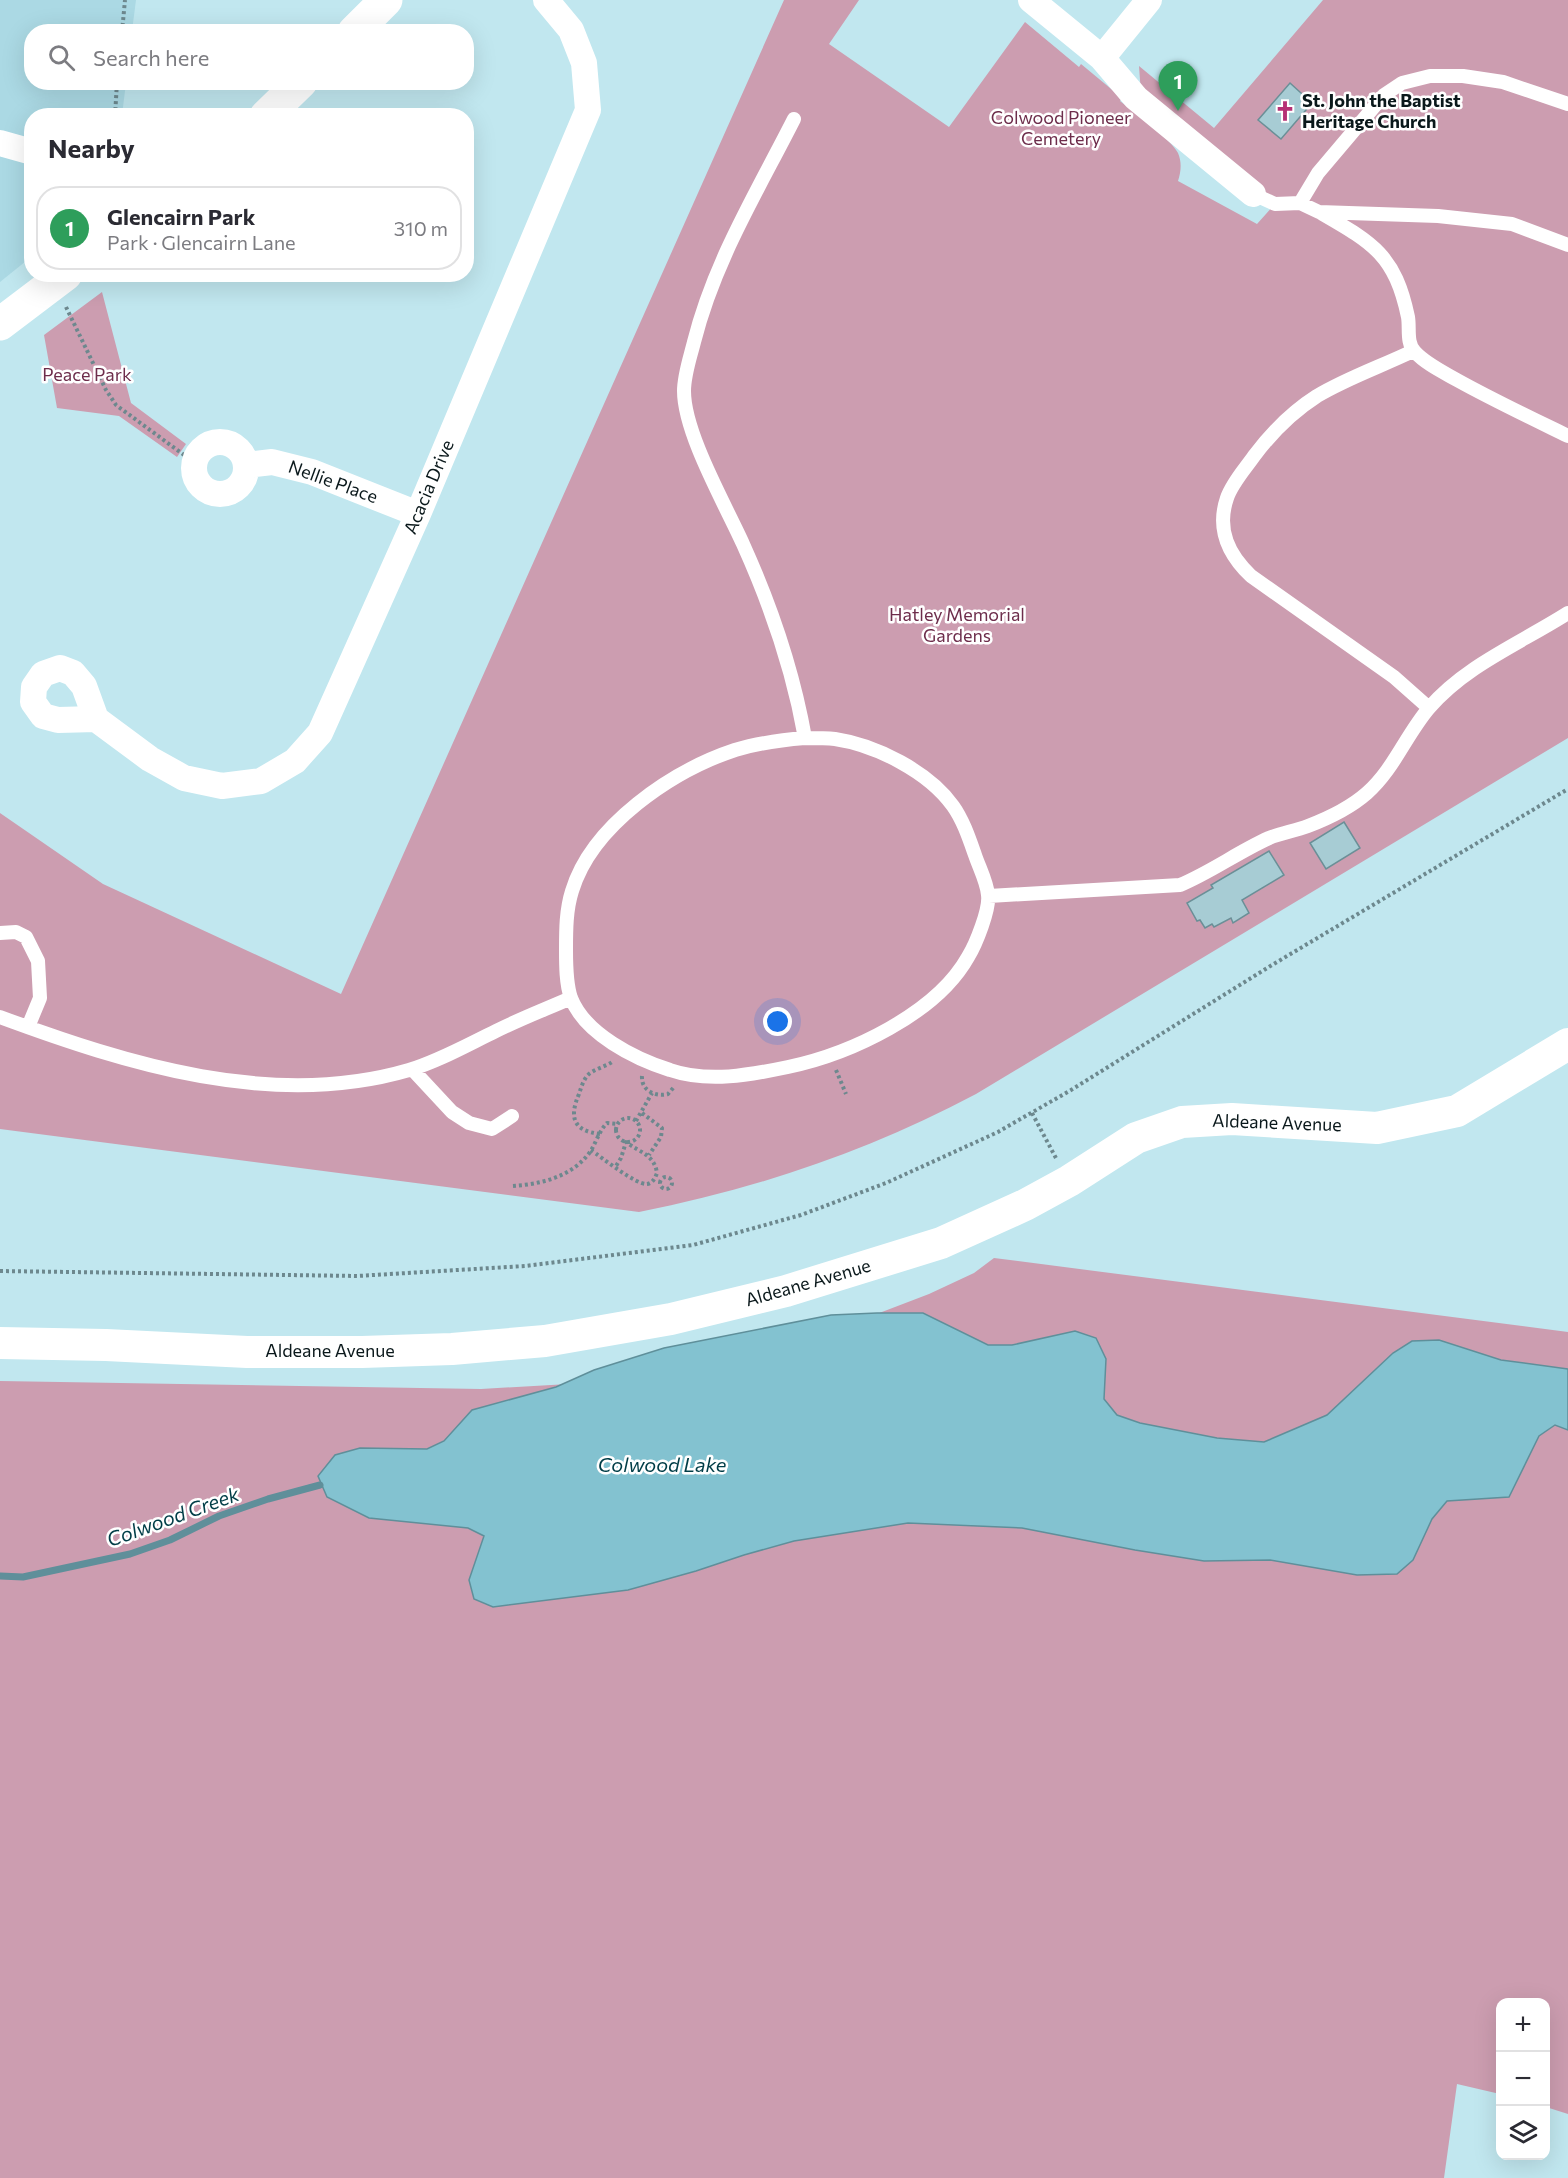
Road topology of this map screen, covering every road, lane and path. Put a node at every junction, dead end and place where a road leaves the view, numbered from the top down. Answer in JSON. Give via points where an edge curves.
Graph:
{"nodes":[{"id":1,"x":125,"y":0,"type":"edge"},
{"id":2,"x":546,"y":0,"type":"edge"},
{"id":3,"x":1031,"y":0,"type":"edge"},
{"id":4,"x":1149,"y":0,"type":"edge"},
{"id":5,"x":383,"y":1,"type":"edge"},
{"id":6,"x":123,"y":24,"type":"edge"},
{"id":7,"x":361,"y":24,"type":"edge"},
{"id":8,"x":1102,"y":58,"type":"junction"},
{"id":9,"x":117,"y":90,"type":"edge"},
{"id":10,"x":293,"y":90,"type":"edge"},
{"id":11,"x":1568,"y":104,"type":"edge"},
{"id":12,"x":115,"y":108,"type":"edge"},
{"id":13,"x":274,"y":108,"type":"edge"},
{"id":14,"x":794,"y":119,"type":"dead end"},
{"id":15,"x":0,"y":143,"type":"edge"},
{"id":16,"x":24,"y":150,"type":"edge"},
{"id":17,"x":1253,"y":194,"type":"joint"},
{"id":18,"x":1300,"y":203,"type":"junction"},
{"id":19,"x":1319,"y":212,"type":"junction"},
{"id":20,"x":1568,"y":244,"type":"edge"},
{"id":21,"x":56,"y":282,"type":"edge"},
{"id":22,"x":61,"y":282,"type":"edge"},
{"id":23,"x":0,"y":324,"type":"edge"},
{"id":24,"x":1413,"y":351,"type":"junction"},
{"id":25,"x":1568,"y":436,"type":"edge"},
{"id":26,"x":195,"y":460,"type":"junction"},
{"id":27,"x":246,"y":465,"type":"junction"},
{"id":28,"x":418,"y":514,"type":"junction"},
{"id":29,"x":1568,"y":613,"type":"edge"},
{"id":30,"x":1429,"y":708,"type":"junction"},
{"id":31,"x":96,"y":720,"type":"dead end"},
{"id":32,"x":806,"y":738,"type":"junction"},
{"id":33,"x":1568,"y":789,"type":"edge"},
{"id":34,"x":989,"y":896,"type":"junction"},
{"id":35,"x":0,"y":933,"type":"edge"},
{"id":36,"x":571,"y":998,"type":"junction"},
{"id":37,"x":0,"y":1017,"type":"edge"},
{"id":38,"x":28,"y":1027,"type":"junction"},
{"id":39,"x":1568,"y":1044,"type":"edge"},
{"id":40,"x":623,"y":1051,"type":"junction"},
{"id":41,"x":831,"y":1055,"type":"junction"},
{"id":42,"x":412,"y":1069,"type":"junction"},
{"id":43,"x":652,"y":1093,"type":"dead end"},
{"id":44,"x":846,"y":1094,"type":"dead end"},
{"id":45,"x":642,"y":1113,"type":"junction"},
{"id":46,"x":1032,"y":1113,"type":"junction"},
{"id":47,"x":512,"y":1116,"type":"dead end"},
{"id":48,"x":636,"y":1120,"type":"junction"},
{"id":49,"x":618,"y":1124,"type":"junction"},
{"id":50,"x":600,"y":1134,"type":"junction"},
{"id":51,"x":626,"y":1142,"type":"junction"},
{"id":52,"x":591,"y":1150,"type":"junction"},
{"id":53,"x":649,"y":1155,"type":"junction"},
{"id":54,"x":616,"y":1166,"type":"junction"},
{"id":55,"x":1069,"y":1181,"type":"junction"},
{"id":56,"x":513,"y":1186,"type":"dead end"},
{"id":57,"x":0,"y":1271,"type":"edge"},
{"id":58,"x":0,"y":1343,"type":"edge"}],
"edges":[{"from":1,"to":6,"type":"path"},
{"from":2,"to":28,"type":"street","name":"Acacia Drive","via":[[571,30],[584,63],[588,110]]},
{"from":3,"to":8,"type":"street"},
{"from":4,"to":8,"type":"street"},
{"from":5,"to":7,"type":"main road"},
{"from":8,"to":17,"type":"street","via":[[1136,98]]},
{"from":9,"to":12,"type":"path"},
{"from":10,"to":13,"type":"main road"},
{"from":11,"to":18,"type":"lane","via":[[1503,82],[1463,76],[1430,76],[1402,83],[1384,95],[1318,172]]},
{"from":14,"to":32,"type":"lane","via":[[736,228],[716,276],[698,325],[684,391],[694,435],[782,643]]},
{"from":15,"to":16,"type":"street"},
{"from":17,"to":18,"type":"lane","via":[[1275,204]]},
{"from":18,"to":19,"type":"lane"},
{"from":19,"to":20,"type":"lane","via":[[1438,216],[1512,224]]},
{"from":19,"to":24,"type":"lane","via":[[1370,244],[1386,259],[1396,276]]},
{"from":21,"to":23,"type":"main road"},
{"from":22,"to":26,"type":"path","via":[[106,390],[116,405]]},
{"from":24,"to":25,"type":"lane","via":[[1440,370]]},
{"from":24,"to":30,"type":"lane","via":[[1326,392],[1291,415],[1239,477],[1227,497],[1223,520],[1235,561],[1251,576],[1394,677]]},
{"from":26,"to":27,"type":"street","via":[[210,443],[222,442],[234,445]]},
{"from":26,"to":27,"type":"street","via":[[198,483],[218,495],[239,486]]},
{"from":27,"to":28,"type":"street","name":"Nellie Place","via":[[272,462],[312,472]]},
{"from":28,"to":31,"type":"street","name":"Acacia Drive","via":[[320,733],[295,762],[261,781],[222,786],[184,778]]},
{"from":29,"to":30,"type":"lane","via":[[1487,661]]},
{"from":30,"to":34,"type":"lane","via":[[1386,774],[1341,812],[1269,838],[1180,885]]},
{"from":32,"to":34,"type":"lane","via":[[835,739],[888,755],[935,787],[953,806],[966,830]]},
{"from":32,"to":36,"type":"lane","via":[[770,741],[705,762],[642,801],[597,843],[573,888],[567,912],[566,964]]},
{"from":33,"to":46,"type":"path"},
{"from":34,"to":41,"type":"lane","via":[[968,958],[946,985],[897,1023]]},
{"from":35,"to":38,"type":"lane","via":[[16,932],[26,937],[38,962],[40,998]]},
{"from":36,"to":40,"type":"lane","via":[[586,1021]]},
{"from":36,"to":42,"type":"lane"},
{"from":37,"to":38,"type":"lane"},
{"from":38,"to":42,"type":"lane","via":[[157,1067],[256,1083],[354,1082]]},
{"from":39,"to":55,"type":"street","name":"Aldeane Avenue","via":[[1457,1111],[1377,1128],[1232,1119],[1182,1122],[1136,1138]]},
{"from":40,"to":41,"type":"lane","via":[[678,1072],[725,1077]]},
{"from":40,"to":50,"type":"path","via":[[587,1076],[574,1109],[576,1125]]},
{"from":41,"to":44,"type":"path"},
{"from":42,"to":47,"type":"lane","via":[[452,1112],[469,1123],[492,1129]]},
{"from":43,"to":45,"type":"path"},
{"from":45,"to":48,"type":"path"},
{"from":45,"to":53,"type":"path","via":[[662,1128],[661,1137]]},
{"from":46,"to":55,"type":"path"},
{"from":46,"to":57,"type":"path","via":[[965,1148],[854,1196],[693,1245],[525,1266],[357,1276]]},
{"from":48,"to":49,"type":"path","via":[[626,1118]]},
{"from":48,"to":51,"type":"path","via":[[640,1135],[633,1142]]},
{"from":49,"to":50,"type":"path","via":[[607,1123]]},
{"from":49,"to":51,"type":"path","via":[[616,1133]]},
{"from":50,"to":52,"type":"path"},
{"from":51,"to":53,"type":"path"},
{"from":51,"to":54,"type":"path"},
{"from":52,"to":54,"type":"path"},
{"from":52,"to":56,"type":"path","via":[[549,1181]]},
{"from":53,"to":54,"type":"path","via":[[658,1179],[646,1184]]},
{"from":55,"to":58,"type":"street","name":"Aldeane Avenue","via":[[941,1243],[786,1291],[671,1320],[545,1341],[362,1352]]}]}
